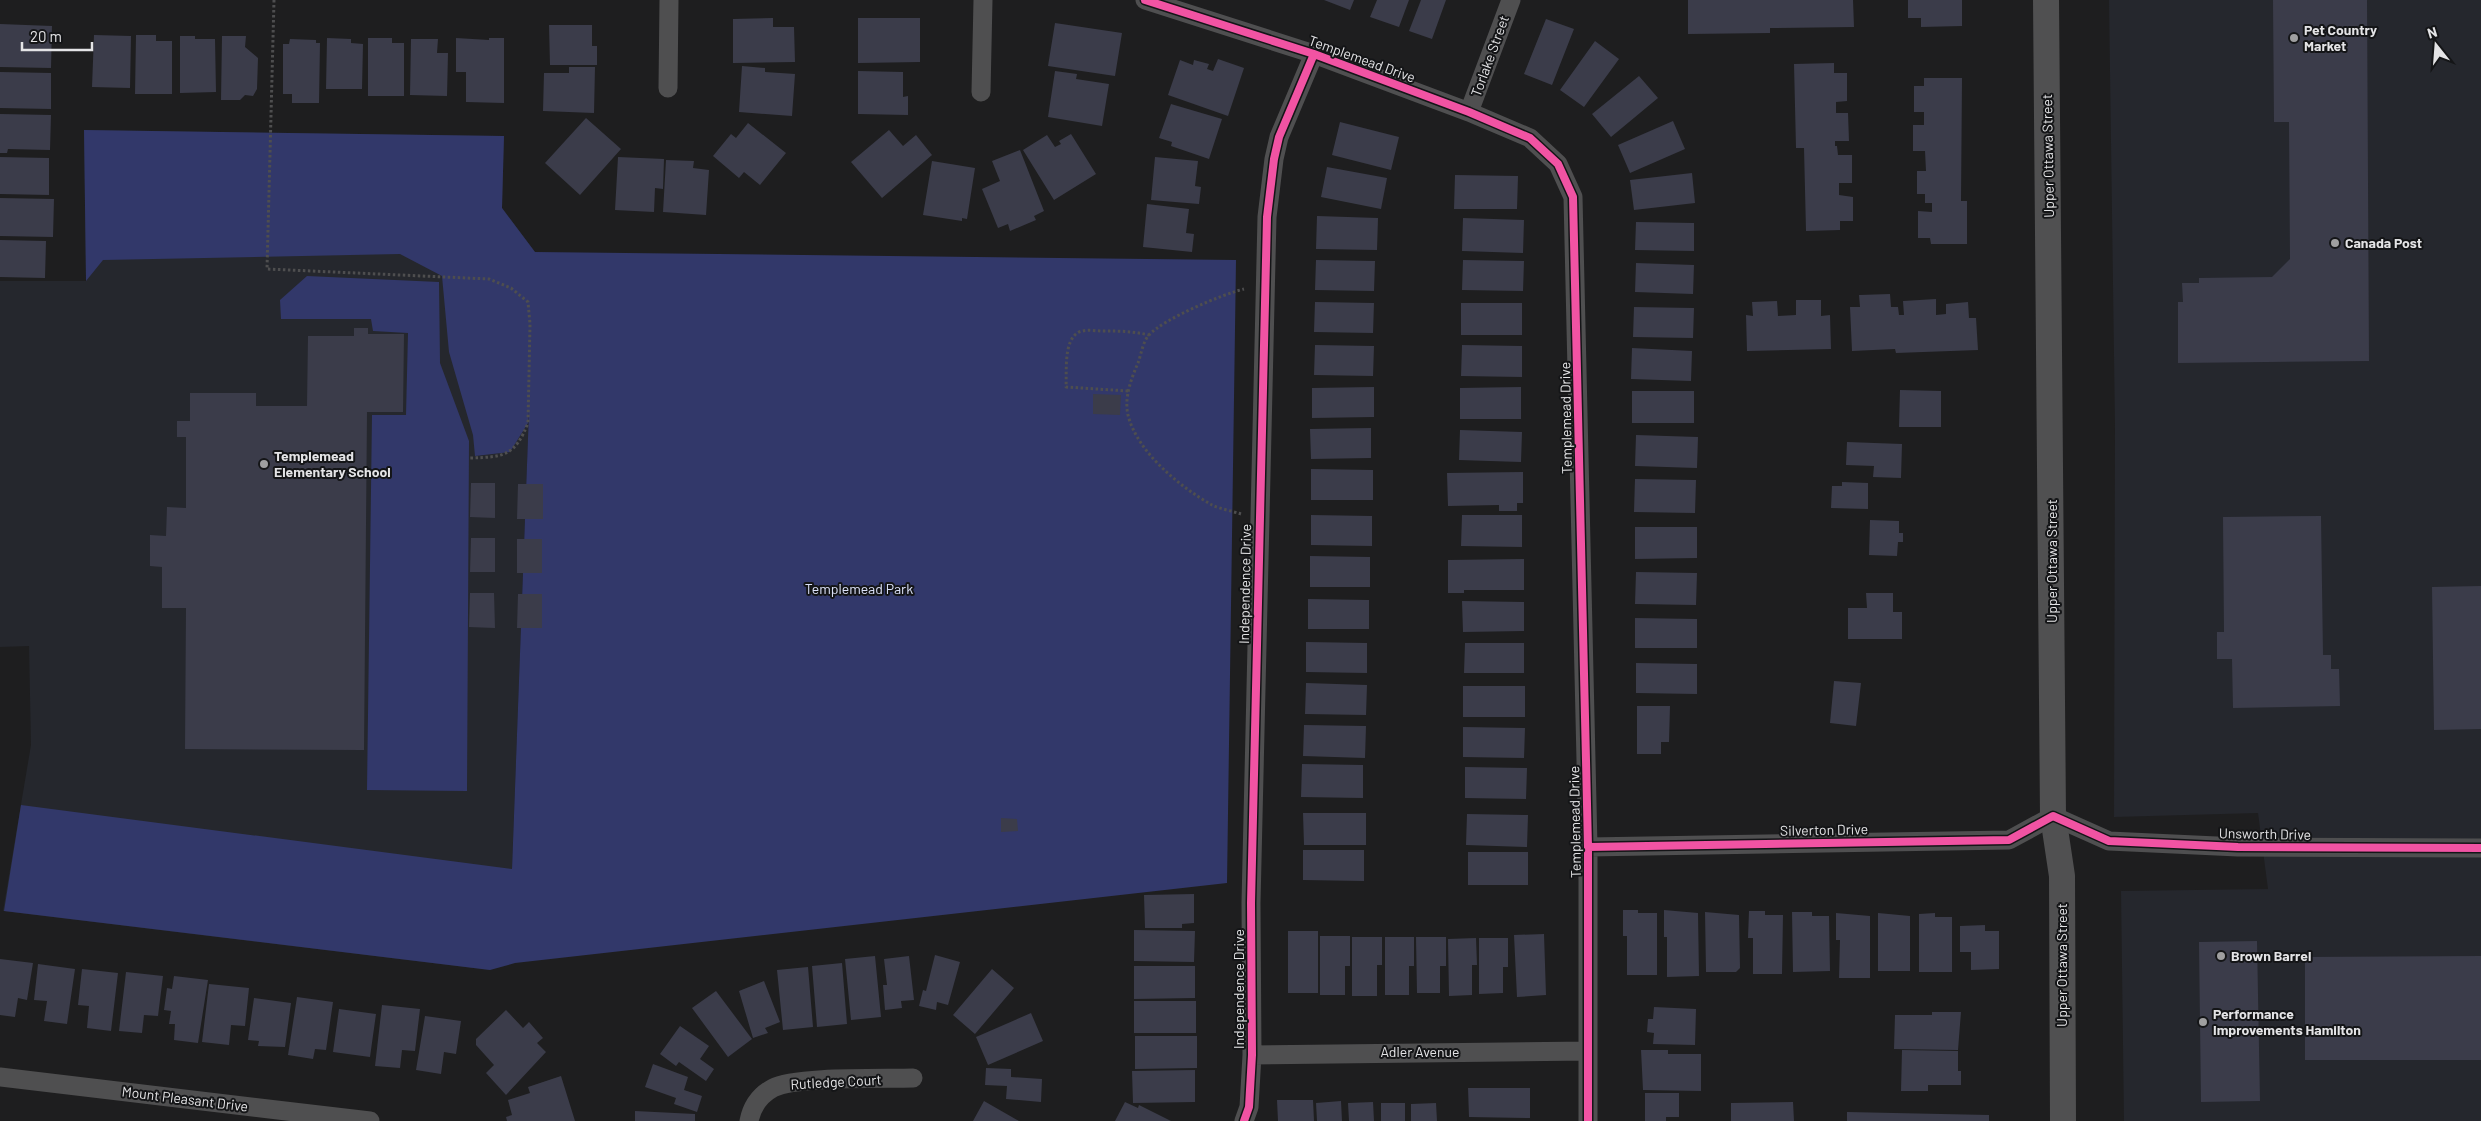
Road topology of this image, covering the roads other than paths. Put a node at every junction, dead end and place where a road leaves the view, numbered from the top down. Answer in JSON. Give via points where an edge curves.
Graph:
{"nodes":[{"id":1,"x":669,"y":0,"type":"edge"},
{"id":2,"x":983,"y":0,"type":"edge"},
{"id":3,"x":1145,"y":0,"type":"edge"},
{"id":4,"x":1511,"y":0,"type":"edge"},
{"id":5,"x":2046,"y":0,"type":"edge"},
{"id":6,"x":1314,"y":54,"type":"junction"},
{"id":7,"x":668,"y":88,"type":"dead end"},
{"id":8,"x":981,"y":92,"type":"dead end"},
{"id":9,"x":1469,"y":112,"type":"junction"},
{"id":10,"x":2053,"y":816,"type":"junction"},
{"id":11,"x":1588,"y":847,"type":"junction"},
{"id":12,"x":2481,"y":848,"type":"edge"},
{"id":13,"x":1588,"y":1051,"type":"junction"},
{"id":14,"x":1252,"y":1054,"type":"junction"},
{"id":15,"x":913,"y":1078,"type":"dead end"},
{"id":16,"x":1,"y":1081,"type":"edge"},
{"id":17,"x":370,"y":1121,"type":"edge"},
{"id":18,"x":749,"y":1121,"type":"edge"},
{"id":19,"x":1244,"y":1121,"type":"edge"},
{"id":20,"x":1588,"y":1121,"type":"edge"},
{"id":21,"x":2063,"y":1121,"type":"edge"}],
"edges":[{"from":1,"to":7,"type":"street"},
{"from":2,"to":8,"type":"street"},
{"from":3,"to":6,"type":"street","name":"Templemead Drive"},
{"from":4,"to":9,"type":"street","name":"Torlake Street"},
{"from":5,"to":10,"type":"main road","name":"Upper Ottawa Street"},
{"from":6,"to":9,"type":"street","name":"Templemead Drive"},
{"from":6,"to":14,"type":"street","name":"Independence Drive","via":[[1279,137],[1267,217],[1251,893]]},
{"from":9,"to":11,"type":"street","name":"Templemead Drive","via":[[1530,138],[1558,164],[1573,197]]},
{"from":10,"to":11,"type":"street","name":"Silverton Drive","via":[[2009,840]]},
{"from":10,"to":12,"type":"street","name":"Unsworth Drive","via":[[2109,841],[2238,847]]},
{"from":10,"to":21,"type":"main road","name":"Upper Ottawa Street","via":[[2062,876]]},
{"from":11,"to":13,"type":"street","name":"Templemead Drive"},
{"from":13,"to":14,"type":"street","name":"Adler Avenue"},
{"from":13,"to":20,"type":"street","name":"Templemead Drive"},
{"from":14,"to":19,"type":"street","name":"Independence Drive"},
{"from":15,"to":18,"type":"street","name":"Rutledge Court","via":[[797,1082],[775,1087],[761,1096]]},
{"from":16,"to":17,"type":"street","name":"Mount Pleasant Drive"}]}
